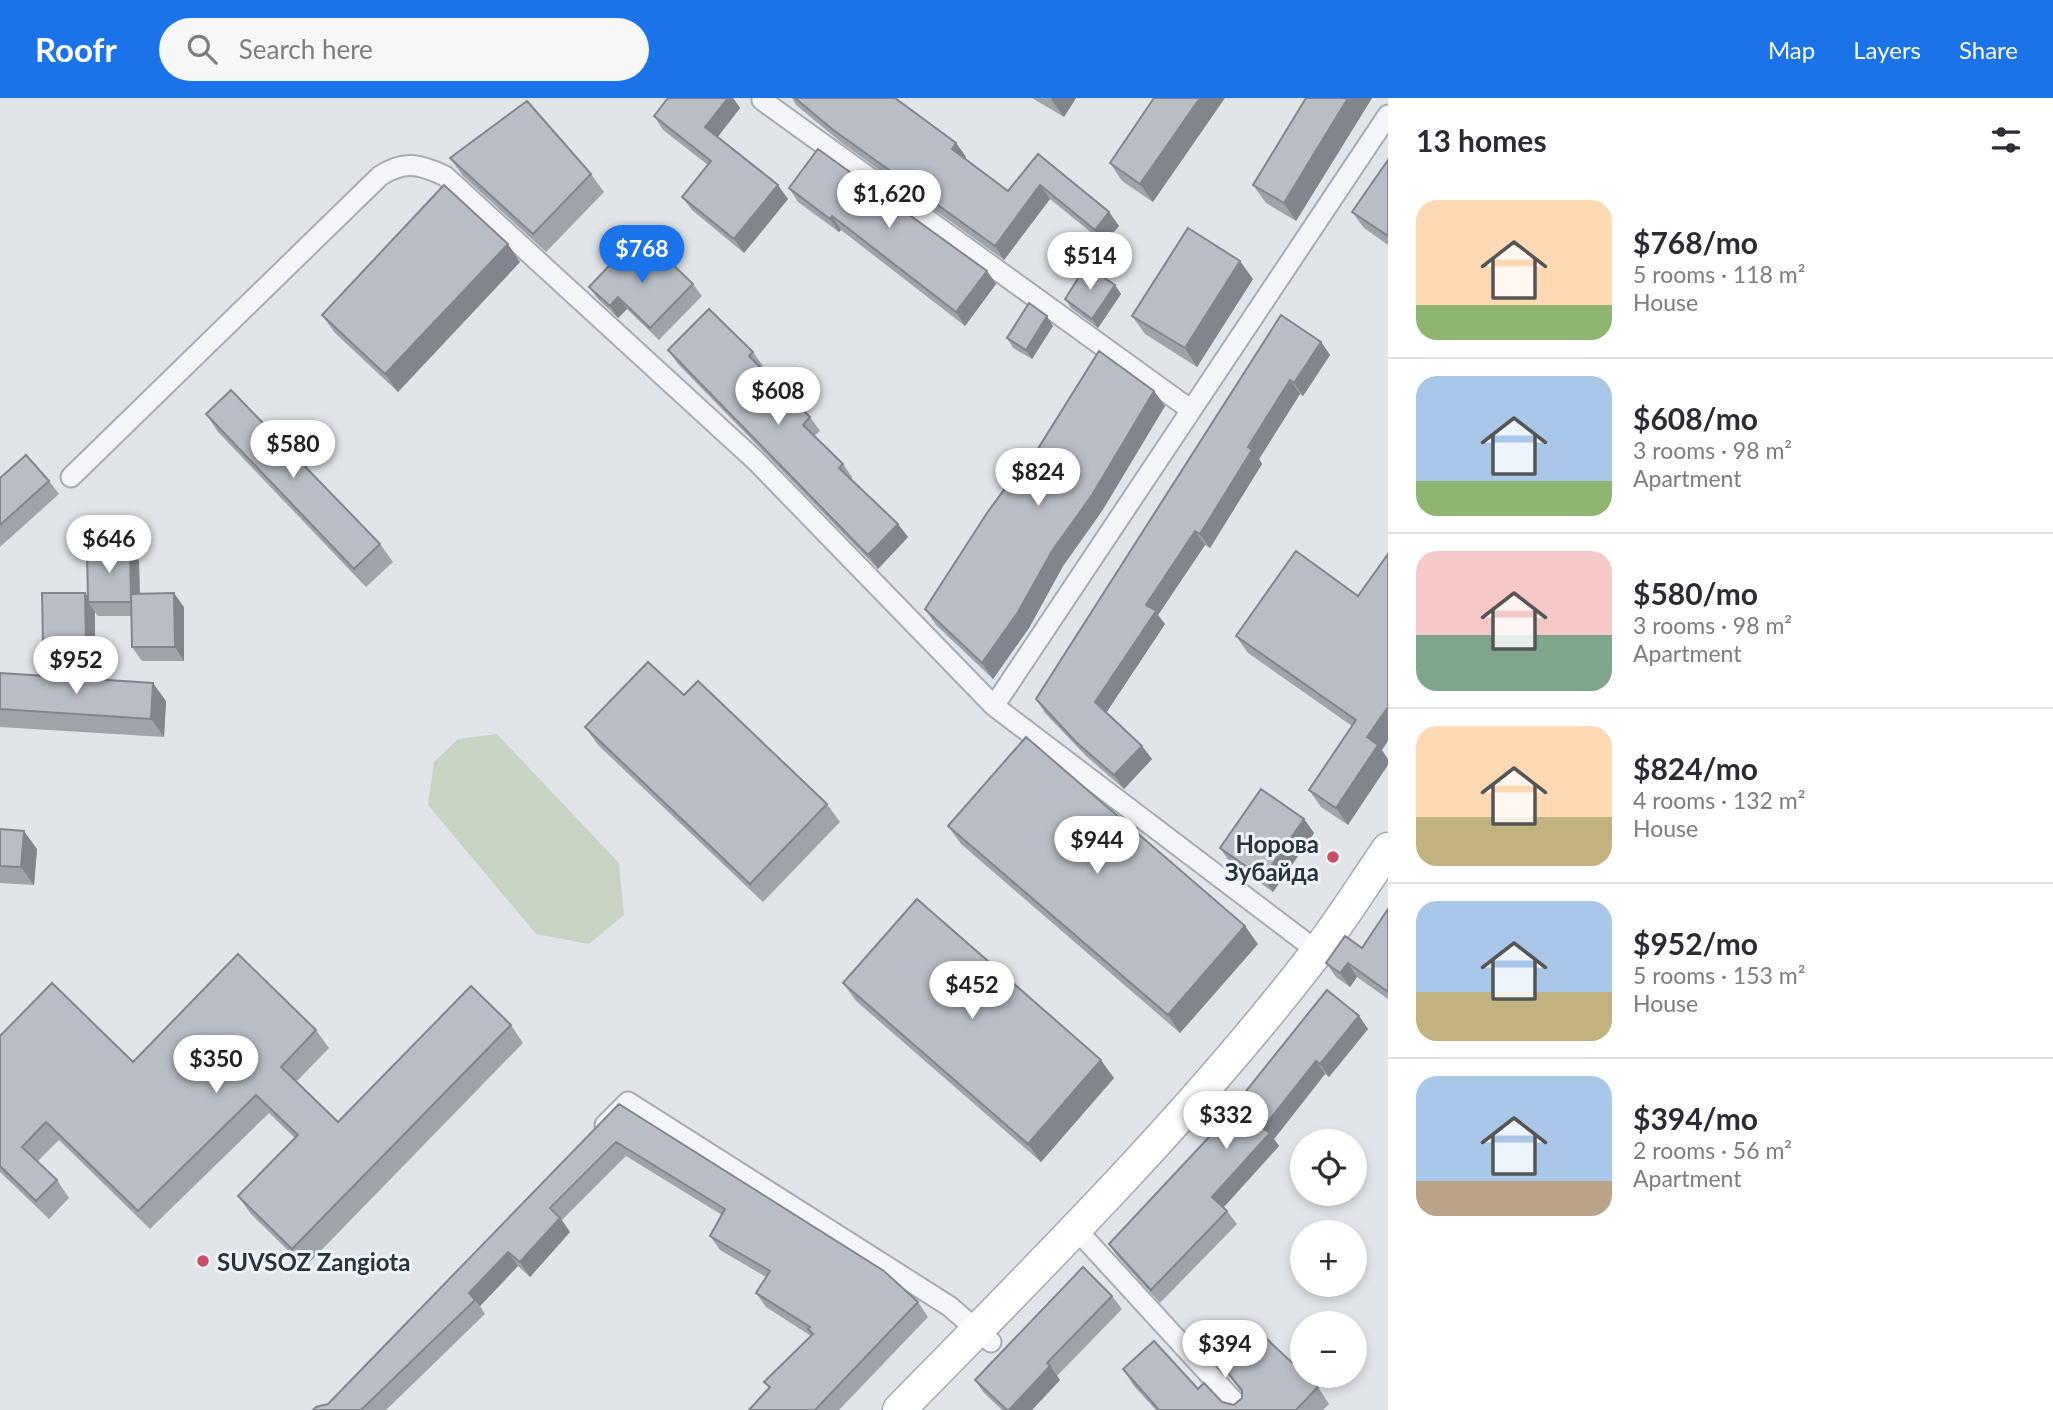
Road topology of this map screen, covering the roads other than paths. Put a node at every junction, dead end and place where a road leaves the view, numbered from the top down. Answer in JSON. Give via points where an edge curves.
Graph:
{"nodes":[{"id":1,"x":762,"y":100,"type":"dead end"},
{"id":2,"x":1388,"y":115,"type":"edge"},
{"id":3,"x":1191,"y":411,"type":"junction"},
{"id":4,"x":71,"y":477,"type":"dead end"},
{"id":5,"x":995,"y":706,"type":"junction"},
{"id":6,"x":1388,"y":849,"type":"edge"},
{"id":7,"x":1388,"y":879,"type":"edge"},
{"id":8,"x":1317,"y":951,"type":"junction"},
{"id":9,"x":589,"y":1142,"type":"edge"},
{"id":10,"x":1087,"y":1241,"type":"junction"},
{"id":11,"x":984,"y":1336,"type":"junction"},
{"id":12,"x":899,"y":1410,"type":"edge"},
{"id":13,"x":924,"y":1410,"type":"edge"},
{"id":14,"x":1242,"y":1410,"type":"edge"}],
"edges":[{"from":1,"to":3,"type":"street"},
{"from":2,"to":3,"type":"street"},
{"from":3,"to":5,"type":"street"},
{"from":4,"to":5,"type":"street","via":[[380,176],[397,165],[420,164],[445,176],[756,461]]},
{"from":5,"to":8,"type":"street"},
{"from":6,"to":8,"type":"main road"},
{"from":7,"to":10,"type":"main road","via":[[1320,976],[1241,1074]]},
{"from":8,"to":11,"type":"main road","via":[[1230,1058]]},
{"from":9,"to":11,"type":"street","via":[[628,1102],[949,1306]]},
{"from":10,"to":11,"type":"main road"},
{"from":10,"to":14,"type":"street"},
{"from":11,"to":12,"type":"main road"},
{"from":11,"to":13,"type":"main road"}]}
